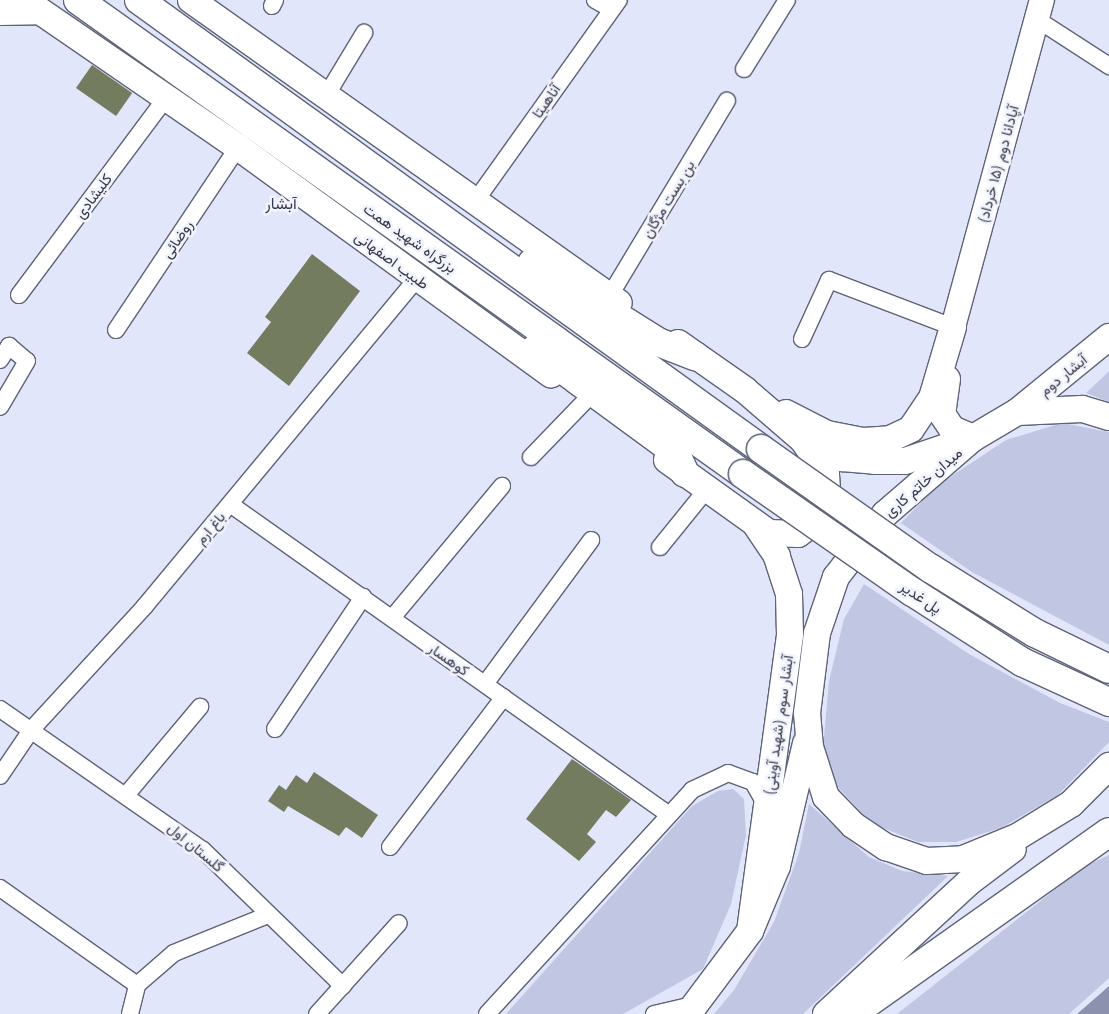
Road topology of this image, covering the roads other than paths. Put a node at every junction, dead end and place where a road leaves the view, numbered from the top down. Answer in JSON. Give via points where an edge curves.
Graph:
{"nodes":[{"id":1,"x":78,"y":0,"type":"edge"},
{"id":2,"x":139,"y":0,"type":"edge"},
{"id":3,"x":191,"y":0,"type":"edge"},
{"id":4,"x":595,"y":0,"type":"edge"},
{"id":5,"x":787,"y":0,"type":"edge"},
{"id":6,"x":31,"y":5,"type":"edge"},
{"id":7,"x":615,"y":5,"type":"edge"},
{"id":8,"x":1040,"y":10,"type":"edge"},
{"id":9,"x":0,"y":12,"type":"edge"},
{"id":10,"x":364,"y":33,"type":"dead end"},
{"id":11,"x":1109,"y":66,"type":"edge"},
{"id":12,"x":744,"y":69,"type":"dead end"},
{"id":13,"x":326,"y":96,"type":"junction"},
{"id":14,"x":166,"y":98,"type":"junction"},
{"id":15,"x":727,"y":101,"type":"dead end"},
{"id":16,"x":238,"y":147,"type":"junction"},
{"id":17,"x":474,"y":203,"type":"junction"},
{"id":18,"x":474,"y":242,"type":"junction"},
{"id":19,"x":445,"y":263,"type":"junction"},
{"id":20,"x":417,"y":278,"type":"junction"},
{"id":21,"x":19,"y":295,"type":"dead end"},
{"id":22,"x":609,"y":297,"type":"junction"},
{"id":23,"x":953,"y":327,"type":"junction"},
{"id":24,"x":116,"y":330,"type":"dead end"},
{"id":25,"x":1109,"y":337,"type":"edge"},
{"id":26,"x":802,"y":339,"type":"dead end"},
{"id":27,"x":696,"y":356,"type":"junction"},
{"id":28,"x":0,"y":360,"type":"edge"},
{"id":29,"x":745,"y":390,"type":"junction"},
{"id":30,"x":586,"y":400,"type":"junction"},
{"id":31,"x":0,"y":406,"type":"edge"},
{"id":32,"x":1017,"y":412,"type":"junction"},
{"id":33,"x":1109,"y":418,"type":"edge"},
{"id":34,"x":973,"y":438,"type":"junction"},
{"id":35,"x":804,"y":441,"type":"junction"},
{"id":36,"x":531,"y":457,"type":"dead end"},
{"id":37,"x":685,"y":473,"type":"junction"},
{"id":38,"x":743,"y":474,"type":"joint"},
{"id":39,"x":502,"y":486,"type":"dead end"},
{"id":40,"x":707,"y":489,"type":"junction"},
{"id":41,"x":230,"y":504,"type":"junction"},
{"id":42,"x":756,"y":525,"type":"junction"},
{"id":43,"x":591,"y":540,"type":"dead end"},
{"id":44,"x":660,"y":547,"type":"dead end"},
{"id":45,"x":363,"y":597,"type":"junction"},
{"id":46,"x":392,"y":618,"type":"junction"},
{"id":47,"x":1109,"y":669,"type":"edge"},
{"id":48,"x":485,"y":684,"type":"junction"},
{"id":49,"x":504,"y":697,"type":"junction"},
{"id":50,"x":1109,"y":702,"type":"edge"},
{"id":51,"x":200,"y":707,"type":"dead end"},
{"id":52,"x":0,"y":709,"type":"edge"},
{"id":53,"x":32,"y":729,"type":"junction"},
{"id":54,"x":275,"y":729,"type":"dead end"},
{"id":55,"x":809,"y":730,"type":"junction"},
{"id":56,"x":1109,"y":766,"type":"edge"},
{"id":57,"x":0,"y":776,"type":"edge"},
{"id":58,"x":127,"y":794,"type":"junction"},
{"id":59,"x":1071,"y":804,"type":"junction"},
{"id":60,"x":767,"y":807,"type":"junction"},
{"id":61,"x":668,"y":814,"type":"junction"},
{"id":62,"x":1099,"y":839,"type":"edge"},
{"id":63,"x":390,"y":847,"type":"dead end"},
{"id":64,"x":0,"y":888,"type":"edge"},
{"id":65,"x":268,"y":915,"type":"junction"},
{"id":66,"x":399,"y":923,"type":"dead end"},
{"id":67,"x":750,"y":931,"type":"junction"},
{"id":68,"x":137,"y":985,"type":"junction"},
{"id":69,"x":343,"y":986,"type":"junction"},
{"id":70,"x":694,"y":1009,"type":"edge"},
{"id":71,"x":130,"y":1014,"type":"edge"},
{"id":72,"x":318,"y":1014,"type":"edge"},
{"id":73,"x":487,"y":1014,"type":"edge"},
{"id":74,"x":654,"y":1014,"type":"edge"},
{"id":75,"x":826,"y":1014,"type":"edge"},
{"id":76,"x":852,"y":1014,"type":"edge"}],
"edges":[{"from":1,"to":19,"type":"highway","name":"بزرگراه شهید همت"},
{"from":2,"to":18,"type":"highway"},
{"from":3,"to":13,"type":"main road"},
{"from":4,"to":7,"type":"street"},
{"from":5,"to":12,"type":"street"},
{"from":6,"to":9,"type":"main road"},
{"from":6,"to":14,"type":"main road","name":"طبیب اصفهانی"},
{"from":7,"to":17,"type":"street","name":"آناهیتا"},
{"from":8,"to":11,"type":"street"},
{"from":8,"to":23,"type":"main road","name":"آپادانا دوم (۱۵ خرداد)"},
{"from":10,"to":13,"type":"street"},
{"from":13,"to":17,"type":"main road"},
{"from":14,"to":16,"type":"main road","name":"طبیب اصفهانی"},
{"from":14,"to":21,"type":"street","name":"کلیشادی"},
{"from":15,"to":22,"type":"street","name":"بن بست مژگان"},
{"from":16,"to":20,"type":"main road","name":"طبیب اصفهانی"},
{"from":16,"to":24,"type":"street","name":"روضائی"},
{"from":17,"to":22,"type":"main road"},
{"from":18,"to":27,"type":"highway","via":[[532,262],[658,342]]},
{"from":18,"to":47,"type":"highway","name":"پل غدیر","bridge":true,"via":[[946,578],[1035,633]]},
{"from":19,"to":37,"type":"highway","via":[[473,303],[675,452]]},
{"from":19,"to":38,"type":"highway","name":"بزرگراه شهید همت"},
{"from":20,"to":30,"type":"main road","name":"طبیب اصفهانی"},
{"from":20,"to":41,"type":"street","name":"باغ ارم"},
{"from":22,"to":27,"type":"main road"},
{"from":23,"to":26,"type":"street","via":[[829,280]]},
{"from":23,"to":29,"type":"main road","via":[[932,398],[911,429],[890,439],[864,441],[827,434]]},
{"from":23,"to":34,"type":"main road","via":[[942,414],[952,429]]},
{"from":25,"to":32,"type":"main road","name":"آبشار دوم"},
{"from":27,"to":29,"type":"main road"},
{"from":28,"to":31,"type":"street","via":[[8,346],[27,361]]},
{"from":29,"to":35,"type":"main road"},
{"from":30,"to":36,"type":"street"},
{"from":30,"to":37,"type":"main road","name":"طبیب اصفهانی"},
{"from":32,"to":33,"type":"main road","name":"میدان خاتم کاری","via":[[1082,409]]},
{"from":32,"to":34,"type":"main road","name":"میدان خاتم کاری"},
{"from":34,"to":35,"type":"main road","via":[[905,461],[842,458]]},
{"from":34,"to":55,"type":"main road","name":"میدان خاتم کاری","via":[[885,514],[836,577],[810,674]]},
{"from":35,"to":42,"type":"main road","via":[[826,474],[828,503],[822,516],[811,527],[791,535],[769,533]]},
{"from":37,"to":40,"type":"main road","name":"طبیب اصفهانی"},
{"from":38,"to":50,"type":"highway","name":"پل غدیر","bridge":true,"via":[[911,591],[1022,662]]},
{"from":39,"to":46,"type":"street"},
{"from":40,"to":42,"type":"main road","name":"طبیب اصفهانی"},
{"from":40,"to":44,"type":"street"},
{"from":41,"to":45,"type":"street","name":"کوهسار"},
{"from":41,"to":53,"type":"street","name":"باغ ارم","via":[[145,606]]},
{"from":42,"to":60,"type":"main road","name":"آبشار سوم (شهید آوینی)","via":[[777,556],[789,594],[785,694]]},
{"from":43,"to":48,"type":"street"},
{"from":45,"to":46,"type":"street","name":"کوهسار"},
{"from":45,"to":54,"type":"street"},
{"from":46,"to":48,"type":"street","name":"کوهسار"},
{"from":48,"to":49,"type":"street","name":"کوهسار"},
{"from":49,"to":61,"type":"street","name":"کوهسار"},
{"from":49,"to":63,"type":"street"},
{"from":51,"to":58,"type":"street"},
{"from":52,"to":53,"type":"street","name":"گلستان اول"},
{"from":53,"to":57,"type":"street","name":"باغ ارم"},
{"from":53,"to":58,"type":"street","name":"گلستان اول"},
{"from":55,"to":59,"type":"main road","name":"میدان خاتم کاری","via":[[816,774],[826,797],[853,826],[886,847],[926,861],[963,859],[1017,837]]},
{"from":55,"to":67,"type":"main road","name":"آبشار سوم (شهید آوینی)","via":[[777,866]]},
{"from":56,"to":59,"type":"main road","name":"میدان خاتم کاری"},
{"from":58,"to":65,"type":"street","name":"گلستان اول","via":[[203,850]]},
{"from":59,"to":75,"type":"main road","via":[[968,883]]},
{"from":60,"to":61,"type":"street","via":[[753,782],[728,772],[692,790]]},
{"from":60,"to":67,"type":"main road","name":"آبشار سوم (شهید آوینی)"},
{"from":61,"to":73,"type":"street"},
{"from":62,"to":76,"type":"highway"},
{"from":64,"to":68,"type":"street"},
{"from":65,"to":68,"type":"street","via":[[174,953]]},
{"from":65,"to":69,"type":"street","name":"گلستان اول"},
{"from":66,"to":69,"type":"street"},
{"from":67,"to":70,"type":"main road","name":"آبشار سوم (شهید آوینی)"},
{"from":68,"to":71,"type":"street"},
{"from":69,"to":72,"type":"street"},
{"from":70,"to":74,"type":"street"}]}
